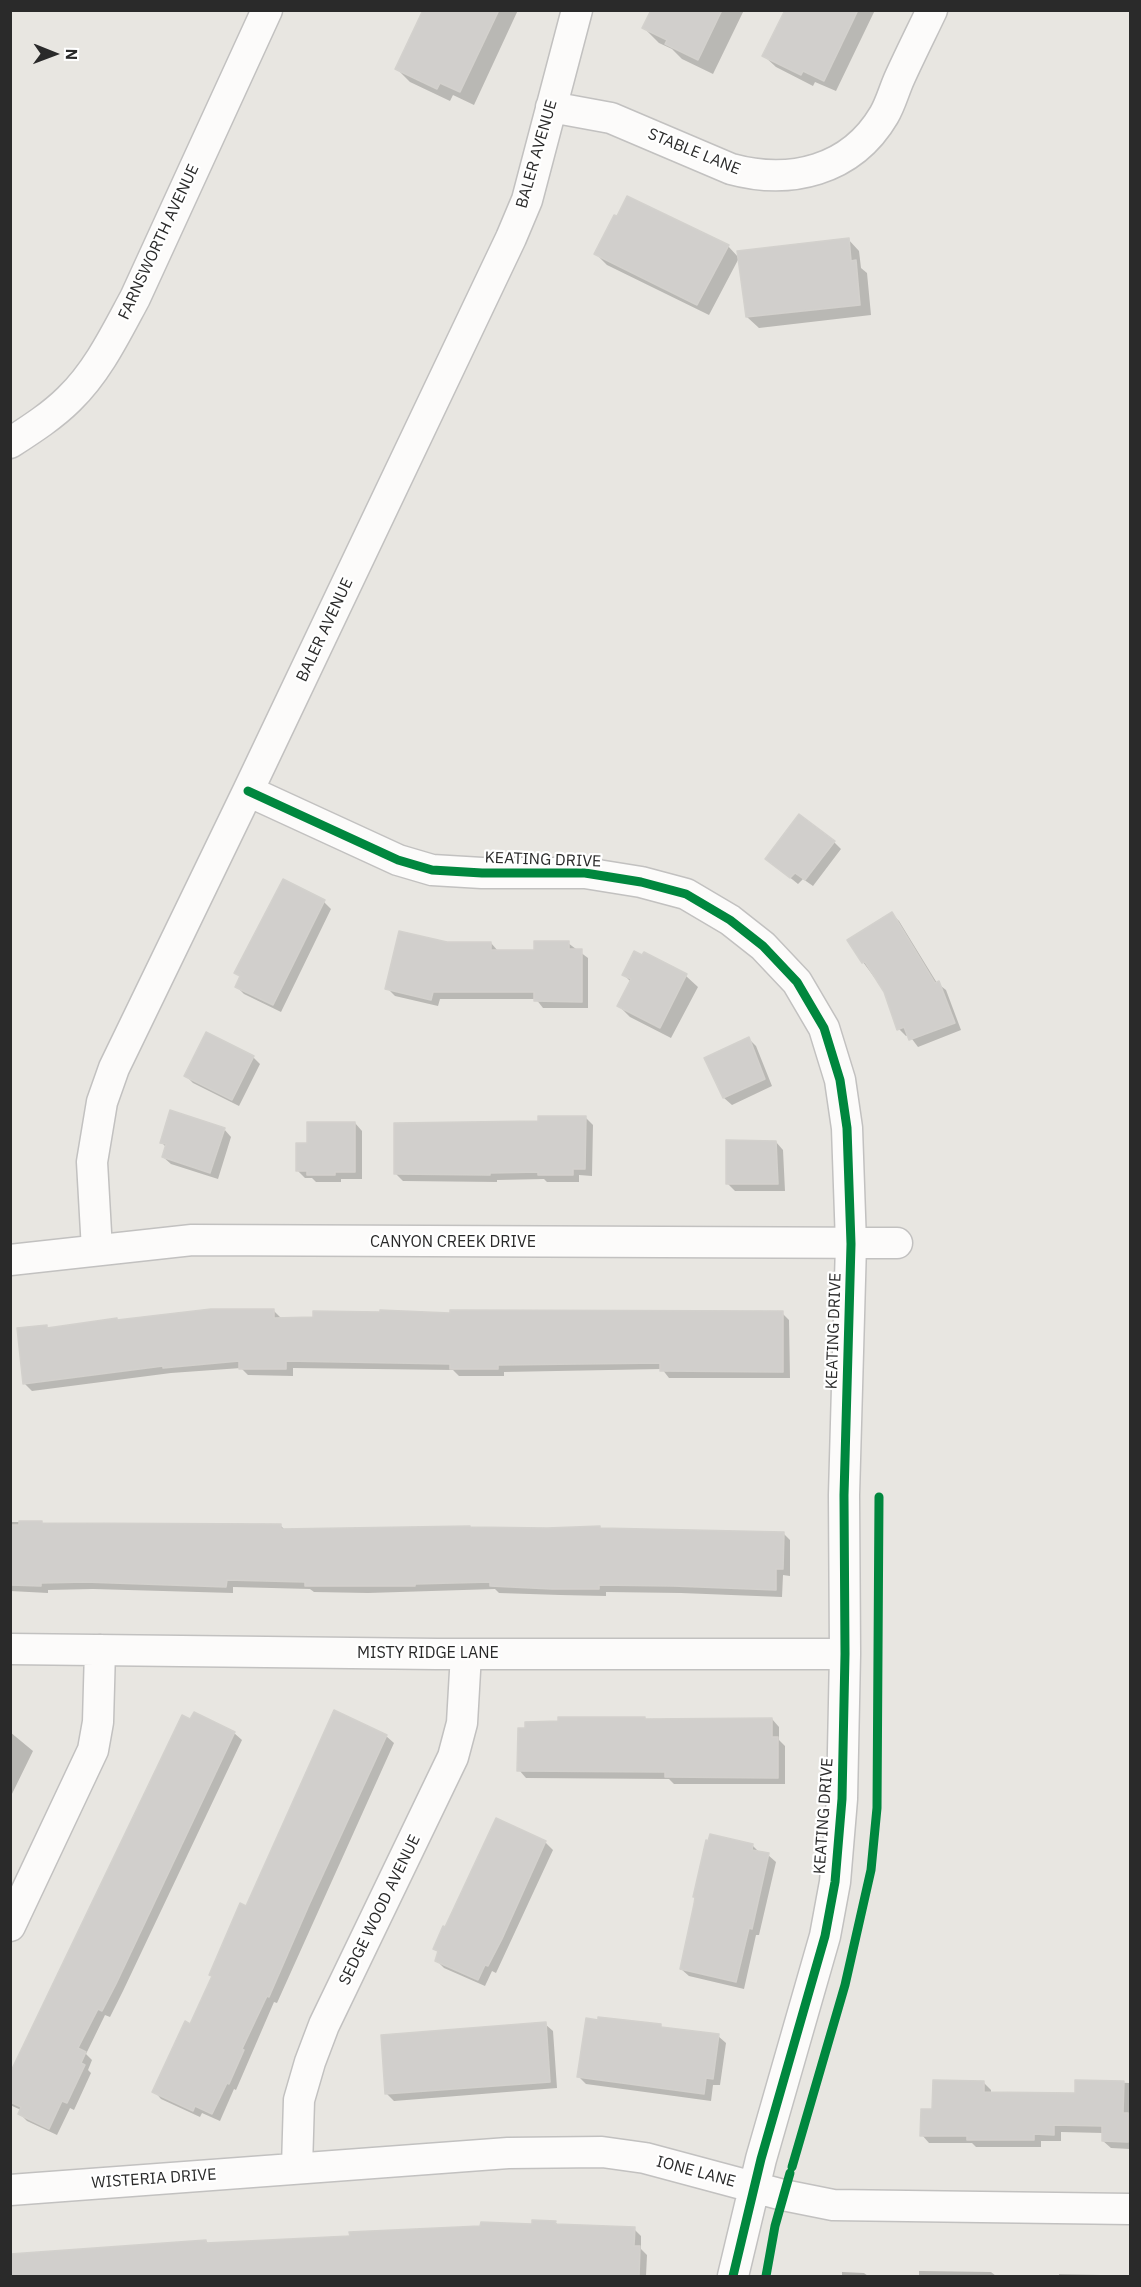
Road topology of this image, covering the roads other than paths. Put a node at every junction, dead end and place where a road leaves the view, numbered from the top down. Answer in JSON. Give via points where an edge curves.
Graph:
{"nodes":[{"id":1,"x":267,"y":10,"type":"edge"},
{"id":2,"x":577,"y":10,"type":"edge"},
{"id":3,"x":932,"y":10,"type":"edge"},
{"id":4,"x":551,"y":106,"type":"junction"},
{"id":5,"x":10,"y":443,"type":"edge"},
{"id":6,"x":248,"y":791,"type":"junction"},
{"id":7,"x":897,"y":1243,"type":"dead end"},
{"id":8,"x":851,"y":1244,"type":"junction"},
{"id":9,"x":97,"y":1250,"type":"junction"},
{"id":10,"x":10,"y":1260,"type":"edge"},
{"id":11,"x":10,"y":1649,"type":"edge"},
{"id":12,"x":100,"y":1650,"type":"junction"},
{"id":13,"x":466,"y":1654,"type":"junction"},
{"id":14,"x":845,"y":1654,"type":"junction"},
{"id":15,"x":10,"y":1926,"type":"edge"},
{"id":16,"x":297,"y":2168,"type":"junction"},
{"id":17,"x":753,"y":2188,"type":"junction"},
{"id":18,"x":10,"y":2190,"type":"edge"},
{"id":19,"x":1131,"y":2209,"type":"edge"},
{"id":20,"x":733,"y":2277,"type":"edge"}],
"edges":[{"from":1,"to":5,"type":"street","name":"FARNSWORTH AVENUE","via":[[135,298],[110,343],[69,399]]},
{"from":2,"to":4,"type":"street","name":"BALER AVENUE"},
{"from":3,"to":4,"type":"street","name":"STABLE LANE","via":[[892,98],[871,133],[840,159],[804,173],[749,174],[611,118]]},
{"from":4,"to":6,"type":"street","name":"BALER AVENUE","via":[[526,200],[511,238]]},
{"from":6,"to":8,"type":"street","name":"KEATING DRIVE","via":[[398,860],[432,870],[585,873],[641,882],[686,894],[730,920],[764,946],[797,982],[824,1028],[840,1080],[847,1128]]},
{"from":6,"to":9,"type":"street","name":"BALER AVENUE","via":[[114,1068],[102,1102],[92,1162]]},
{"from":7,"to":8,"type":"street","name":"CANYON CREEK DRIVE"},
{"from":8,"to":9,"type":"street","name":"CANYON CREEK DRIVE","via":[[192,1240]]},
{"from":8,"to":14,"type":"street","name":"KEATING DRIVE","via":[[844,1495]]},
{"from":9,"to":10,"type":"street","name":"CANYON CREEK DRIVE"},
{"from":11,"to":12,"type":"street","name":"MISTY RIDGE LANE"},
{"from":12,"to":13,"type":"street","name":"MISTY RIDGE LANE"},
{"from":12,"to":15,"type":"street","via":[[98,1722],[93,1750]]},
{"from":13,"to":14,"type":"street","name":"MISTY RIDGE LANE"},
{"from":13,"to":16,"type":"street","name":"SEDGE WOOD AVENUE","via":[[462,1723],[453,1757],[324,2025],[310,2062],[299,2100]]},
{"from":14,"to":17,"type":"street","name":"KEATING DRIVE","via":[[842,1799],[835,1882],[825,1936]]},
{"from":16,"to":17,"type":"street","name":"IONE LANE","via":[[508,2153],[602,2152],[645,2158]]},
{"from":16,"to":18,"type":"street","name":"WISTERIA DRIVE"},
{"from":17,"to":19,"type":"street","name":"IONE LANE","via":[[806,2201],[862,2207]]},
{"from":17,"to":20,"type":"street","name":"KEATING DRIVE"}]}
